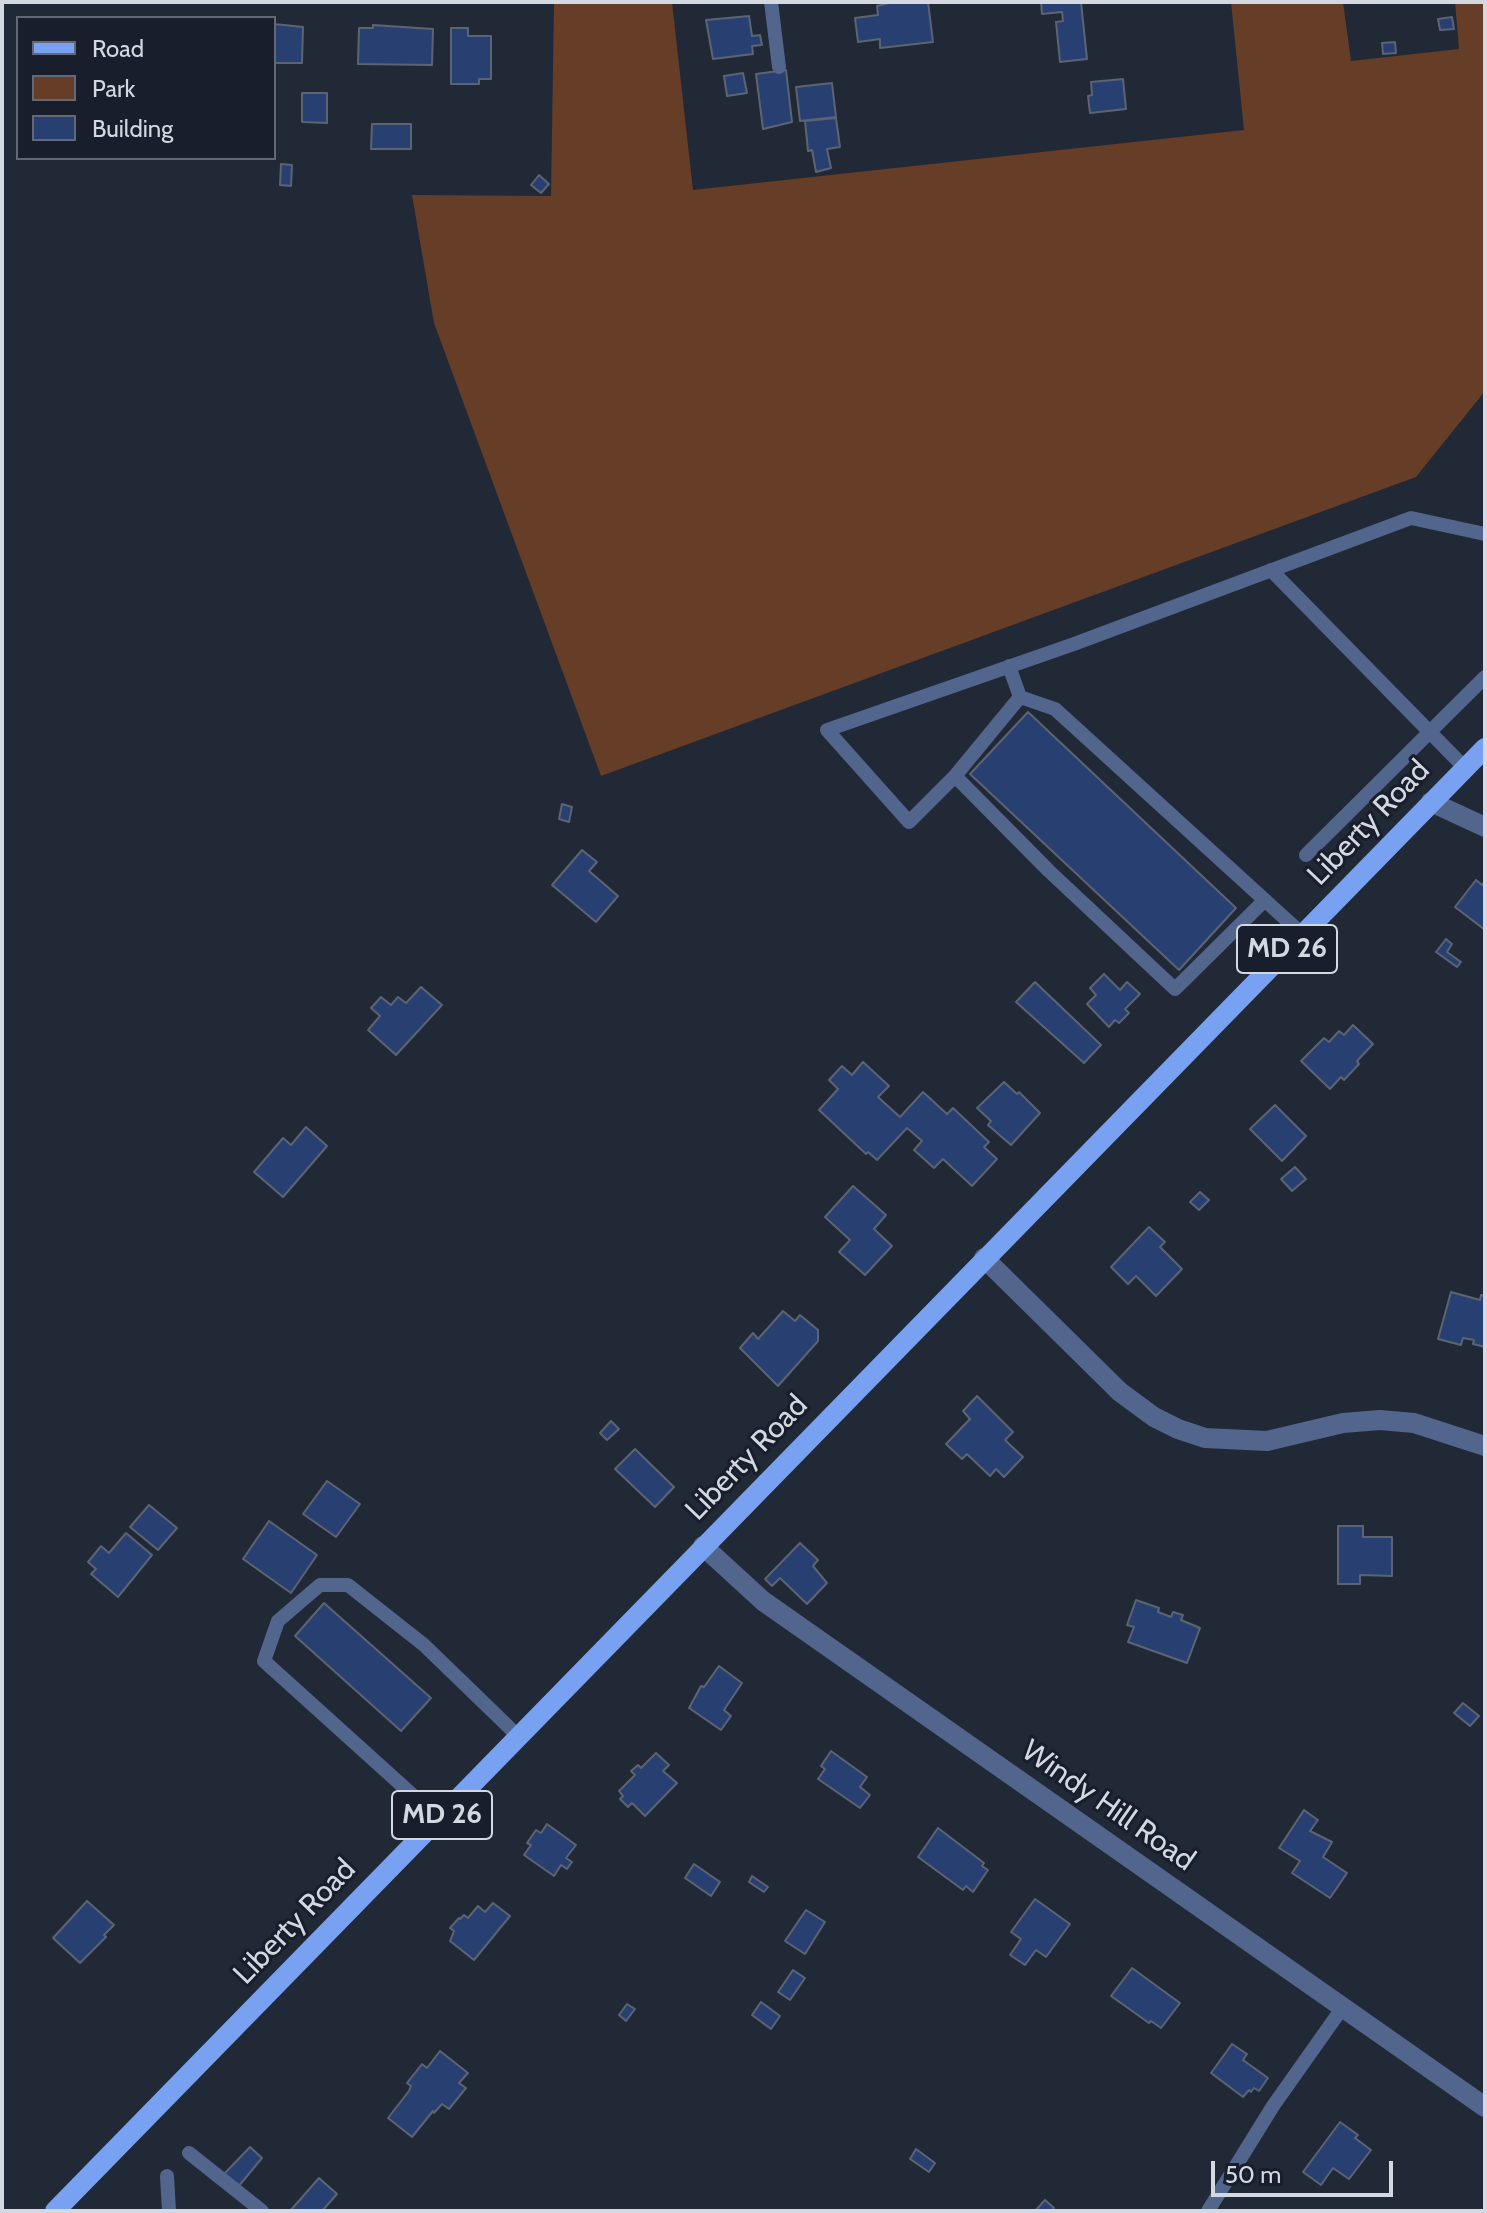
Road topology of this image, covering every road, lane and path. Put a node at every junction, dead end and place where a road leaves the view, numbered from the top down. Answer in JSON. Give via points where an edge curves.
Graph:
{"nodes":[{"id":1,"x":771,"y":2,"type":"edge"},
{"id":2,"x":779,"y":67,"type":"dead end"},
{"id":3,"x":1485,"y":534,"type":"edge"},
{"id":4,"x":1271,"y":570,"type":"junction"},
{"id":5,"x":1009,"y":666,"type":"junction"},
{"id":6,"x":1485,"y":677,"type":"edge"},
{"id":7,"x":1020,"y":697,"type":"junction"},
{"id":8,"x":1430,"y":732,"type":"junction"},
{"id":9,"x":1485,"y":748,"type":"edge"},
{"id":10,"x":1465,"y":768,"type":"junction"},
{"id":11,"x":955,"y":776,"type":"junction"},
{"id":12,"x":1431,"y":802,"type":"junction"},
{"id":13,"x":1485,"y":827,"type":"edge"},
{"id":14,"x":1306,"y":855,"type":"dead end"},
{"id":15,"x":1265,"y":900,"type":"junction"},
{"id":16,"x":1302,"y":934,"type":"junction"},
{"id":17,"x":984,"y":1258,"type":"junction"},
{"id":18,"x":1485,"y":1446,"type":"edge"},
{"id":19,"x":703,"y":1546,"type":"junction"},
{"id":20,"x":518,"y":1736,"type":"junction"},
{"id":21,"x":438,"y":1818,"type":"junction"},
{"id":22,"x":1343,"y":2007,"type":"junction"},
{"id":23,"x":1485,"y":2107,"type":"edge"},
{"id":24,"x":189,"y":2153,"type":"dead end"},
{"id":25,"x":167,"y":2176,"type":"dead end"},
{"id":26,"x":55,"y":2211,"type":"edge"},
{"id":27,"x":169,"y":2211,"type":"edge"},
{"id":28,"x":262,"y":2211,"type":"edge"},
{"id":29,"x":1208,"y":2211,"type":"edge"}],
"edges":[{"from":1,"to":2,"type":"lane"},
{"from":3,"to":4,"type":"lane","via":[[1411,518]]},
{"from":4,"to":5,"type":"lane"},
{"from":4,"to":8,"type":"lane"},
{"from":5,"to":7,"type":"lane"},
{"from":5,"to":11,"type":"lane","via":[[827,730],[909,822]]},
{"from":6,"to":8,"type":"lane"},
{"from":7,"to":11,"type":"lane"},
{"from":7,"to":15,"type":"lane","via":[[1055,709]]},
{"from":8,"to":10,"type":"lane"},
{"from":8,"to":14,"type":"lane"},
{"from":9,"to":10,"type":"main road","name":"Liberty Road","number":"MD 26"},
{"from":10,"to":12,"type":"main road","name":"Liberty Road","number":"MD 26"},
{"from":11,"to":15,"type":"lane","via":[[1175,989]]},
{"from":12,"to":13,"type":"street"},
{"from":12,"to":16,"type":"main road","name":"Liberty Road","number":"MD 26"},
{"from":15,"to":16,"type":"lane"},
{"from":16,"to":17,"type":"main road","name":"Liberty Road","number":"MD 26"},
{"from":17,"to":18,"type":"street","via":[[1120,1392],[1178,1429],[1205,1438],[1267,1441],[1380,1420],[1414,1423]]},
{"from":17,"to":19,"type":"main road","name":"Liberty Road","number":"MD 26"},
{"from":19,"to":20,"type":"main road","name":"Liberty Road","number":"MD 26"},
{"from":19,"to":22,"type":"street","name":"Windy Hill Road","via":[[763,1601]]},
{"from":20,"to":21,"type":"main road","name":"Liberty Road","number":"MD 26"},
{"from":20,"to":21,"type":"lane","via":[[424,1645],[348,1585],[320,1585],[278,1621],[264,1661]]},
{"from":21,"to":26,"type":"main road","name":"Liberty Road","number":"MD 26"},
{"from":22,"to":23,"type":"street","name":"Windy Hill Road"},
{"from":22,"to":29,"type":"lane"},
{"from":24,"to":28,"type":"lane"},
{"from":25,"to":27,"type":"lane"}]}
